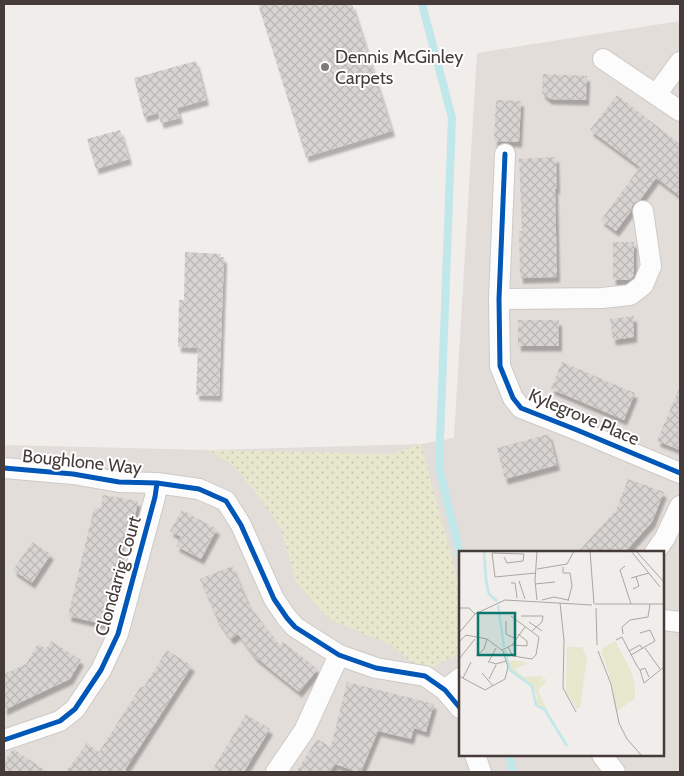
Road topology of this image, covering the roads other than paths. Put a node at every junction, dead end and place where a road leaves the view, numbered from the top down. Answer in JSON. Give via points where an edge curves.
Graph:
{"nodes":[{"id":1,"x":603,"y":59,"type":"dead end"},
{"id":2,"x":680,"y":62,"type":"edge"},
{"id":3,"x":656,"y":95,"type":"junction"},
{"id":4,"x":680,"y":111,"type":"edge"},
{"id":5,"x":505,"y":154,"type":"dead end"},
{"id":6,"x":643,"y":211,"type":"dead end"},
{"id":7,"x":499,"y":299,"type":"junction"},
{"id":8,"x":4,"y":468,"type":"edge"},
{"id":9,"x":680,"y":472,"type":"edge"},
{"id":10,"x":157,"y":483,"type":"junction"},
{"id":11,"x":680,"y":506,"type":"edge"},
{"id":12,"x":656,"y":551,"type":"edge"},
{"id":13,"x":664,"y":620,"type":"edge"},
{"id":14,"x":680,"y":622,"type":"edge"},
{"id":15,"x":339,"y":655,"type":"junction"},
{"id":16,"x":459,"y":679,"type":"edge"},
{"id":17,"x":445,"y":690,"type":"junction"},
{"id":18,"x":459,"y":707,"type":"edge"},
{"id":19,"x":4,"y":740,"type":"edge"},
{"id":20,"x":475,"y":756,"type":"edge"},
{"id":21,"x":603,"y":756,"type":"edge"},
{"id":22,"x":276,"y":772,"type":"edge"},
{"id":23,"x":481,"y":772,"type":"edge"},
{"id":24,"x":615,"y":772,"type":"edge"}],
"edges":[{"from":1,"to":3,"type":"street"},
{"from":2,"to":3,"type":"street"},
{"from":3,"to":4,"type":"street"},
{"from":5,"to":7,"type":"street","name":"Kylegrove Place"},
{"from":6,"to":7,"type":"street","via":[[652,266],[643,285],[630,295]]},
{"from":7,"to":9,"type":"street","name":"Kylegrove Place","via":[[500,366],[513,398],[521,408]]},
{"from":8,"to":10,"type":"street","name":"Boughlone Way","via":[[119,482]]},
{"from":10,"to":15,"type":"street","name":"Boughlone Way","via":[[199,489],[226,501],[241,525],[274,599],[287,618],[295,627]]},
{"from":10,"to":19,"type":"street","name":"Clondarrig Court","via":[[118,634],[101,670],[75,709],[60,721]]},
{"from":11,"to":12,"type":"street"},
{"from":13,"to":14,"type":"street"},
{"from":15,"to":17,"type":"street","name":"Boughlone Way","via":[[376,668],[425,676]]},
{"from":15,"to":22,"type":"street","via":[[304,731]]},
{"from":16,"to":17,"type":"street"},
{"from":17,"to":18,"type":"street","name":"Boughlone Way"},
{"from":20,"to":23,"type":"street"},
{"from":21,"to":24,"type":"street"}]}
